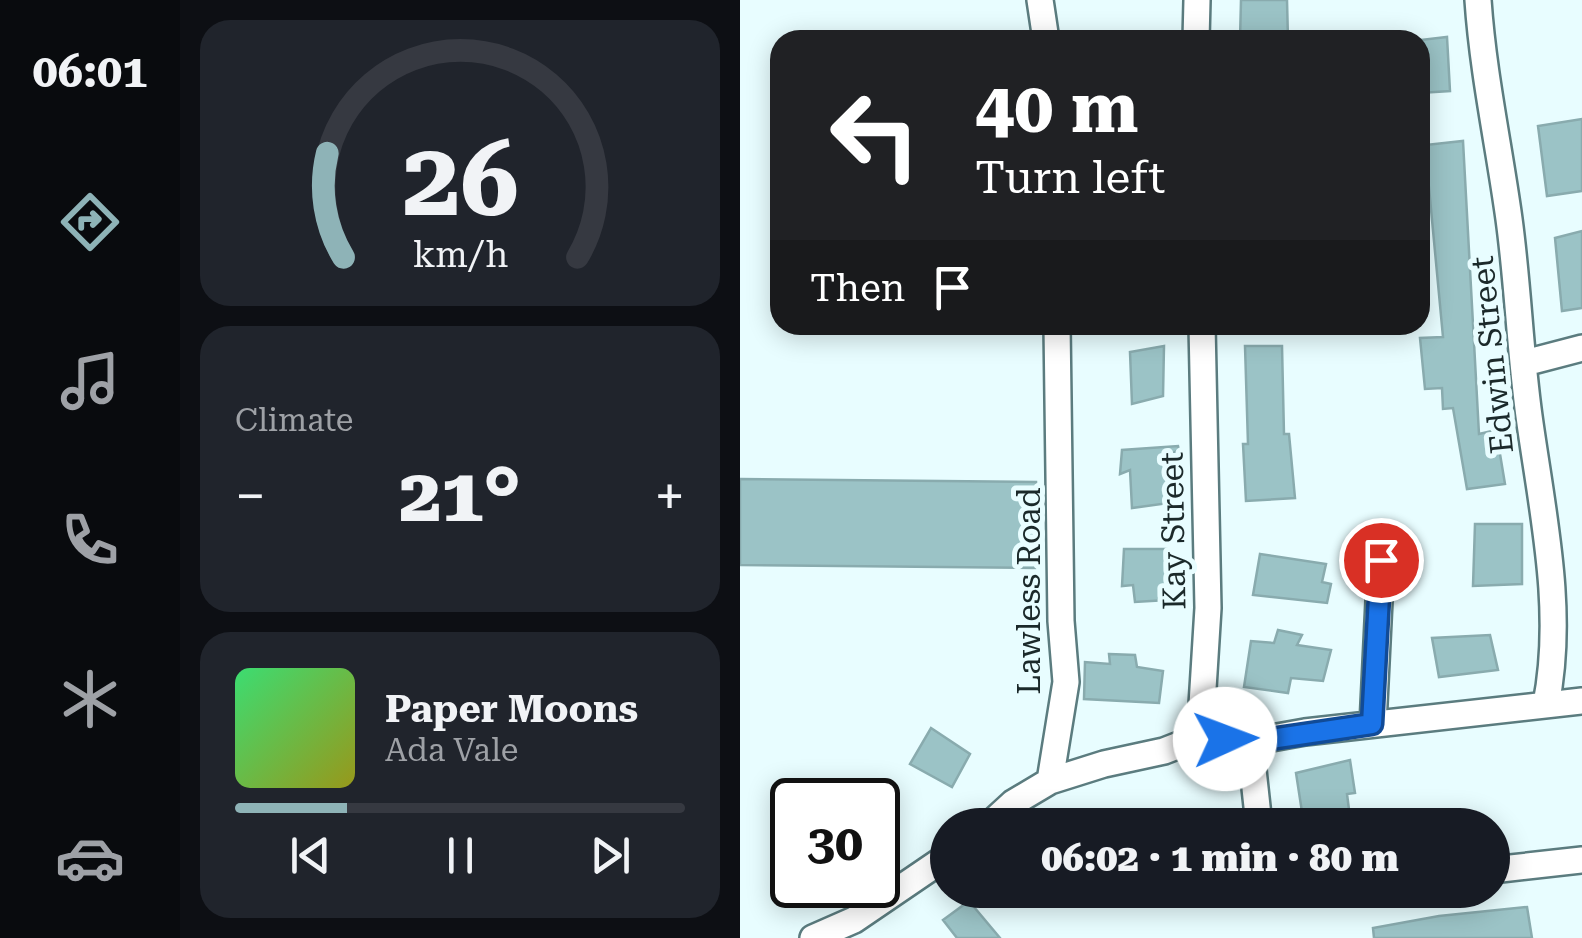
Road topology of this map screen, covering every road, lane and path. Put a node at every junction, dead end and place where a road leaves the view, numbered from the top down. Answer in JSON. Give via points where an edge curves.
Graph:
{"nodes":[{"id":1,"x":1040,"y":0,"type":"edge"},
{"id":2,"x":1197,"y":0,"type":"edge"},
{"id":3,"x":1478,"y":0,"type":"edge"},
{"id":4,"x":1044,"y":30,"type":"edge"},
{"id":5,"x":1196,"y":30,"type":"edge"},
{"id":6,"x":1058,"y":335,"type":"edge"},
{"id":7,"x":1202,"y":335,"type":"edge"},
{"id":8,"x":1582,"y":348,"type":"edge"},
{"id":9,"x":1524,"y":363,"type":"junction"},
{"id":10,"x":1381,"y":560,"type":"dead end"},
{"id":11,"x":1582,"y":700,"type":"edge"},
{"id":12,"x":1546,"y":704,"type":"junction"},
{"id":13,"x":1372,"y":724,"type":"junction"},
{"id":14,"x":1200,"y":737,"type":"junction"},
{"id":15,"x":1250,"y":742,"type":"junction"},
{"id":16,"x":1050,"y":781,"type":"junction"},
{"id":17,"x":1008,"y":808,"type":"edge"},
{"id":18,"x":1257,"y":808,"type":"edge"},
{"id":19,"x":1582,"y":860,"type":"edge"},
{"id":20,"x":930,"y":868,"type":"edge"},
{"id":21,"x":1510,"y":868,"type":"edge"},
{"id":22,"x":814,"y":938,"type":"edge"}],
"edges":[{"from":1,"to":4,"type":"street"},
{"from":2,"to":5,"type":"street"},
{"from":3,"to":9,"type":"street","name":"Edwin Street"},
{"from":6,"to":16,"type":"street","name":"Lawless Road","via":[[1066,682]]},
{"from":7,"to":14,"type":"street","name":"Kay Street","via":[[1208,608]]},
{"from":8,"to":9,"type":"street"},
{"from":9,"to":12,"type":"street","name":"Edwin Street","via":[[1549,554],[1554,668]]},
{"from":10,"to":13,"type":"street"},
{"from":11,"to":12,"type":"street"},
{"from":12,"to":13,"type":"street"},
{"from":13,"to":15,"type":"street"},
{"from":14,"to":15,"type":"street"},
{"from":14,"to":16,"type":"street"},
{"from":15,"to":18,"type":"street"},
{"from":16,"to":17,"type":"street"},
{"from":19,"to":21,"type":"street"},
{"from":20,"to":22,"type":"street","via":[[854,920]]}]}
